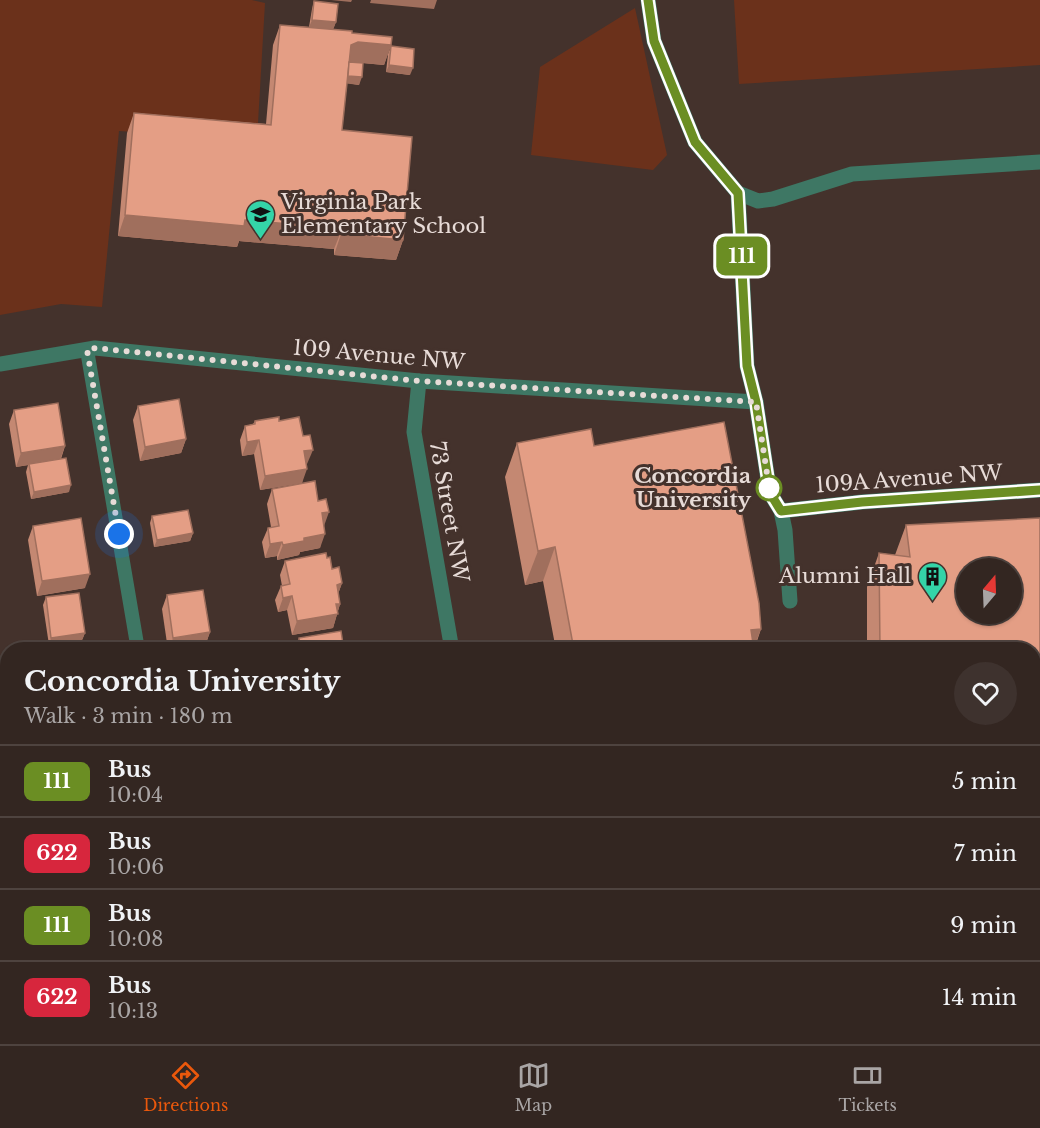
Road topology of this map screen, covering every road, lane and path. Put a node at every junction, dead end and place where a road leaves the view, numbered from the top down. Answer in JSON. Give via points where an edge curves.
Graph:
{"nodes":[{"id":1,"x":648,"y":0,"type":"edge"},
{"id":2,"x":1040,"y":162,"type":"edge"},
{"id":3,"x":738,"y":193,"type":"junction"},
{"id":4,"x":87,"y":350,"type":"junction"},
{"id":5,"x":0,"y":364,"type":"edge"},
{"id":6,"x":419,"y":381,"type":"junction"},
{"id":7,"x":756,"y":402,"type":"junction"},
{"id":8,"x":1040,"y":490,"type":"edge"},
{"id":9,"x":781,"y":511,"type":"junction"},
{"id":10,"x":790,"y":601,"type":"dead end"},
{"id":11,"x":137,"y":642,"type":"edge"},
{"id":12,"x":451,"y":642,"type":"edge"}],
"edges":[{"from":1,"to":3,"type":"street","via":[[654,41],[695,142]]},
{"from":2,"to":3,"type":"street","via":[[852,174],[758,201]]},
{"from":3,"to":7,"type":"street","via":[[747,366]]},
{"from":4,"to":5,"type":"street","name":"109 Avenue NW"},
{"from":4,"to":6,"type":"street","name":"109 Avenue NW"},
{"from":4,"to":11,"type":"lane"},
{"from":6,"to":7,"type":"street","name":"109 Avenue NW"},
{"from":6,"to":12,"type":"street","name":"73 Street NW","via":[[414,432]]},
{"from":7,"to":9,"type":"street","via":[[770,493]]},
{"from":8,"to":9,"type":"street","name":"109A Avenue NW"},
{"from":9,"to":10,"type":"street"}]}
